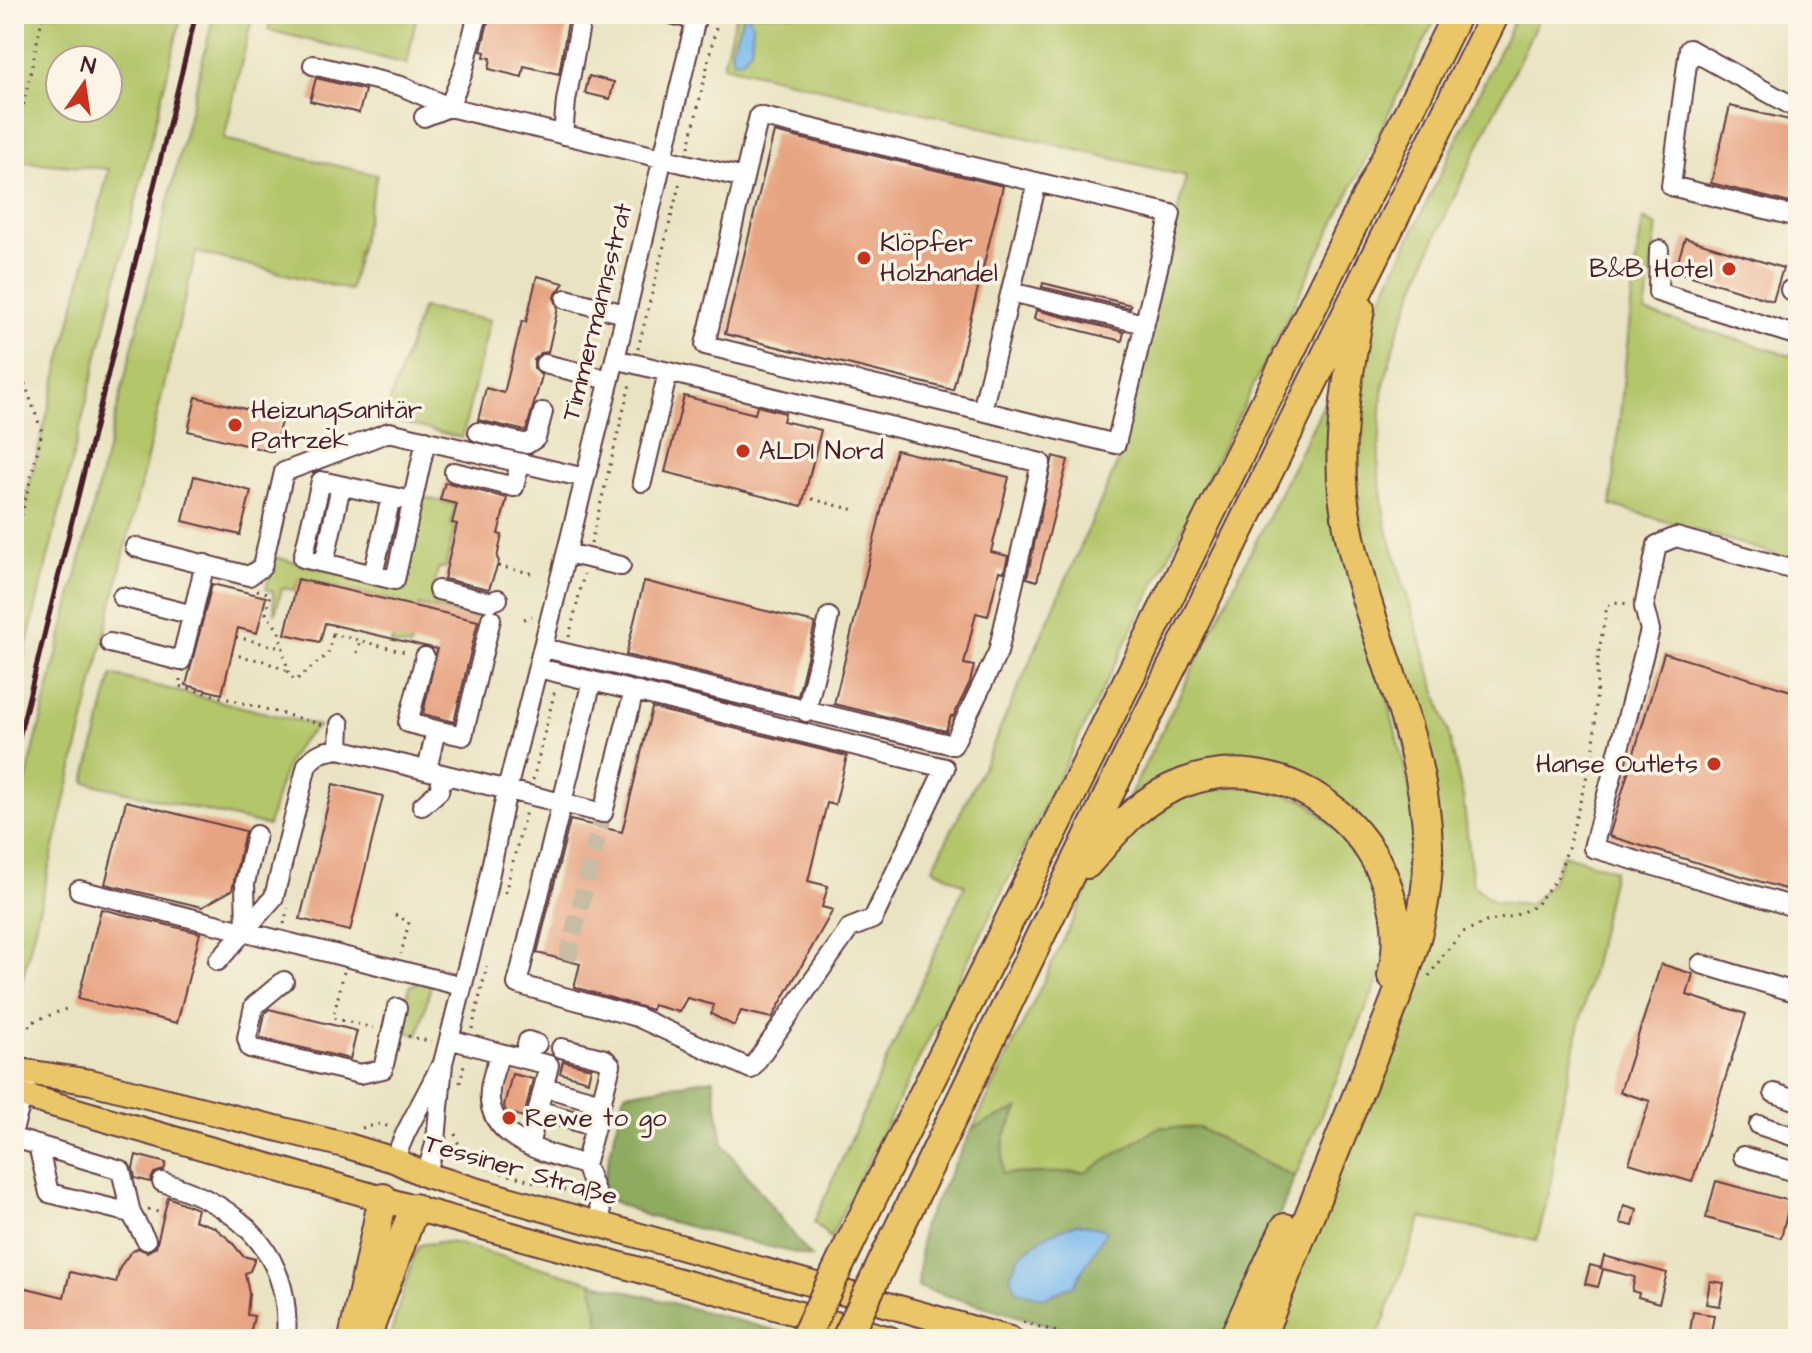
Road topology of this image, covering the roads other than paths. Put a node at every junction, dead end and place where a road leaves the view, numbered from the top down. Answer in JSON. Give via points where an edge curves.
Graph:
{"nodes":[{"id":1,"x":478,"y":14,"type":"edge"},
{"id":2,"x":582,"y":14,"type":"edge"},
{"id":3,"x":671,"y":14,"type":"edge"},
{"id":4,"x":1457,"y":14,"type":"edge"},
{"id":5,"x":1495,"y":14,"type":"edge"},
{"id":6,"x":696,"y":17,"type":"edge"},
{"id":7,"x":313,"y":65,"type":"dead end"},
{"id":8,"x":449,"y":107,"type":"junction"},
{"id":9,"x":1798,"y":109,"type":"edge"},
{"id":10,"x":424,"y":117,"type":"dead end"},
{"id":11,"x":563,"y":135,"type":"junction"},
{"id":12,"x":663,"y":159,"type":"junction"},
{"id":13,"x":744,"y":178,"type":"junction"},
{"id":14,"x":1037,"y":182,"type":"junction"},
{"id":15,"x":1798,"y":217,"type":"edge"},
{"id":16,"x":1659,"y":250,"type":"dead end"},
{"id":17,"x":1366,"y":276,"type":"junction"},
{"id":18,"x":1011,"y":292,"type":"junction"},
{"id":19,"x":566,"y":299,"type":"dead end"},
{"id":20,"x":625,"y":314,"type":"junction"},
{"id":21,"x":1144,"y":324,"type":"junction"},
{"id":22,"x":1798,"y":336,"type":"edge"},
{"id":23,"x":615,"y":359,"type":"junction"},
{"id":24,"x":545,"y":364,"type":"dead end"},
{"id":25,"x":668,"y":372,"type":"junction"},
{"id":26,"x":609,"y":380,"type":"junction"},
{"id":27,"x":982,"y":411,"type":"junction"},
{"id":28,"x":543,"y":412,"type":"dead end"},
{"id":29,"x":478,"y":432,"type":"dead end"},
{"id":30,"x":426,"y":440,"type":"junction"},
{"id":31,"x":519,"y":442,"type":"junction"},
{"id":32,"x":517,"y":462,"type":"junction"},
{"id":33,"x":454,"y":472,"type":"dead end"},
{"id":34,"x":585,"y":478,"type":"junction"},
{"id":35,"x":642,"y":482,"type":"dead end"},
{"id":36,"x":391,"y":497,"type":"junction"},
{"id":37,"x":412,"y":501,"type":"junction"},
{"id":38,"x":135,"y":547,"type":"dead end"},
{"id":39,"x":567,"y":553,"type":"junction"},
{"id":40,"x":205,"y":564,"type":"junction"},
{"id":41,"x":621,"y":566,"type":"dead end"},
{"id":42,"x":1798,"y":571,"type":"edge"},
{"id":43,"x":373,"y":575,"type":"junction"},
{"id":44,"x":438,"y":590,"type":"dead end"},
{"id":45,"x":122,"y":597,"type":"dead end"},
{"id":46,"x":498,"y":599,"type":"dead end"},
{"id":47,"x":193,"y":615,"type":"junction"},
{"id":48,"x":829,"y":617,"type":"dead end"},
{"id":49,"x":491,"y":619,"type":"dead end"},
{"id":50,"x":110,"y":643,"type":"dead end"},
{"id":51,"x":544,"y":648,"type":"junction"},
{"id":52,"x":425,"y":657,"type":"road end"},
{"id":53,"x":538,"y":668,"type":"junction"},
{"id":54,"x":592,"y":681,"type":"junction"},
{"id":55,"x":634,"y":691,"type":"junction"},
{"id":56,"x":806,"y":712,"type":"junction"},
{"id":57,"x":340,"y":726,"type":"road end"},
{"id":58,"x":436,"y":730,"type":"junction"},
{"id":59,"x":339,"y":749,"type":"junction"},
{"id":60,"x":435,"y":772,"type":"junction"},
{"id":61,"x":507,"y":790,"type":"junction"},
{"id":62,"x":562,"y":803,"type":"junction"},
{"id":63,"x":422,"y":806,"type":"dead end"},
{"id":64,"x":256,"y":835,"type":"dead end"},
{"id":65,"x":79,"y":890,"type":"dead end"},
{"id":66,"x":1062,"y":892,"type":"junction"},
{"id":67,"x":1798,"y":908,"type":"edge"},
{"id":68,"x":246,"y":931,"type":"junction"},
{"id":69,"x":218,"y":961,"type":"dead end"},
{"id":70,"x":1701,"y":964,"type":"dead end"},
{"id":71,"x":284,"y":981,"type":"dead end"},
{"id":72,"x":462,"y":986,"type":"junction"},
{"id":73,"x":1798,"y":993,"type":"edge"},
{"id":74,"x":397,"y":1008,"type":"dead end"},
{"id":75,"x":537,"y":1044,"type":"dead end"},
{"id":76,"x":561,"y":1048,"type":"dead end"},
{"id":77,"x":446,"y":1049,"type":"junction"},
{"id":78,"x":500,"y":1053,"type":"junction"},
{"id":79,"x":523,"y":1059,"type":"junction"},
{"id":80,"x":544,"y":1087,"type":"junction"},
{"id":81,"x":20,"y":1088,"type":"edge"},
{"id":82,"x":1774,"y":1093,"type":"dead end"},
{"id":83,"x":1798,"y":1101,"type":"edge"},
{"id":84,"x":601,"y":1103,"type":"junction"},
{"id":85,"x":538,"y":1110,"type":"junction"},
{"id":86,"x":1759,"y":1125,"type":"dead end"},
{"id":87,"x":14,"y":1127,"type":"edge"},
{"id":88,"x":595,"y":1127,"type":"junction"},
{"id":89,"x":14,"y":1138,"type":"edge"},
{"id":90,"x":1798,"y":1138,"type":"edge"},
{"id":91,"x":38,"y":1145,"type":"junction"},
{"id":92,"x":529,"y":1146,"type":"junction"},
{"id":93,"x":1743,"y":1156,"type":"dead end"},
{"id":94,"x":394,"y":1160,"type":"junction"},
{"id":95,"x":585,"y":1165,"type":"junction"},
{"id":96,"x":1798,"y":1173,"type":"edge"},
{"id":97,"x":426,"y":1175,"type":"junction"},
{"id":98,"x":162,"y":1182,"type":"dead end"},
{"id":99,"x":383,"y":1198,"type":"junction"},
{"id":100,"x":414,"y":1208,"type":"junction"},
{"id":101,"x":131,"y":1213,"type":"junction"},
{"id":102,"x":603,"y":1224,"type":"junction"},
{"id":103,"x":146,"y":1240,"type":"dead end"},
{"id":104,"x":286,"y":1339,"type":"edge"},
{"id":105,"x":353,"y":1339,"type":"edge"},
{"id":106,"x":365,"y":1339,"type":"edge"},
{"id":107,"x":804,"y":1339,"type":"edge"},
{"id":108,"x":846,"y":1339,"type":"edge"},
{"id":109,"x":890,"y":1339,"type":"edge"},
{"id":110,"x":1010,"y":1339,"type":"edge"},
{"id":111,"x":1233,"y":1339,"type":"edge"},
{"id":112,"x":1260,"y":1339,"type":"edge"}],
"edges":[{"from":1,"to":8,"type":"street"},
{"from":2,"to":11,"type":"street"},
{"from":3,"to":6,"type":"street"},
{"from":4,"to":107,"type":"highway","bridge":true},
{"from":5,"to":17,"type":"highway"},
{"from":6,"to":12,"type":"street","name":"Timmermannsstrat"},
{"from":7,"to":8,"type":"street","via":[[401,86]]},
{"from":8,"to":10,"type":"street"},
{"from":8,"to":11,"type":"street"},
{"from":9,"to":15,"type":"street","via":[[1689,49],[1671,186]]},
{"from":11,"to":12,"type":"street"},
{"from":12,"to":13,"type":"street"},
{"from":12,"to":20,"type":"street","name":"Timmermannsstrat"},
{"from":13,"to":14,"type":"street","via":[[759,116]]},
{"from":13,"to":27,"type":"street","via":[[705,345]]},
{"from":14,"to":18,"type":"street"},
{"from":14,"to":21,"type":"street","via":[[1171,214]]},
{"from":16,"to":22,"type":"street","via":[[1658,292]]},
{"from":17,"to":66,"type":"highway"},
{"from":17,"to":112,"type":"highway","via":[[1341,425],[1343,496],[1356,560],[1423,784],[1425,906],[1406,973]]},
{"from":18,"to":21,"type":"street"},
{"from":18,"to":27,"type":"street"},
{"from":19,"to":20,"type":"street"},
{"from":20,"to":23,"type":"street","name":"Timmermannsstrat"},
{"from":21,"to":27,"type":"street","via":[[1116,444]]},
{"from":23,"to":25,"type":"street"},
{"from":23,"to":26,"type":"street","name":"Timmermannsstrat"},
{"from":24,"to":26,"type":"street"},
{"from":25,"to":35,"type":"street"},
{"from":25,"to":56,"type":"street","via":[[875,427],[1041,463],[998,652],[953,745]]},
{"from":26,"to":34,"type":"street","name":"Timmermannsstrat"},
{"from":28,"to":31,"type":"street","via":[[536,438]]},
{"from":29,"to":31,"type":"street"},
{"from":30,"to":32,"type":"street"},
{"from":30,"to":37,"type":"street"},
{"from":30,"to":40,"type":"street","via":[[389,432],[284,472],[257,573],[249,576]]},
{"from":31,"to":32,"type":"street"},
{"from":32,"to":33,"type":"street","via":[[514,487]]},
{"from":32,"to":34,"type":"street"},
{"from":34,"to":39,"type":"street","name":"Timmermannsstrat"},
{"from":36,"to":37,"type":"street"},
{"from":36,"to":43,"type":"street"},
{"from":36,"to":43,"type":"street","via":[[341,486],[324,563]]},
{"from":37,"to":43,"type":"street","via":[[395,580]]},
{"from":38,"to":40,"type":"street"},
{"from":39,"to":41,"type":"street"},
{"from":39,"to":51,"type":"street","name":"Timmermannsstrat"},
{"from":40,"to":47,"type":"street"},
{"from":42,"to":67,"type":"street","via":[[1676,537],[1657,545],[1644,607],[1650,630],[1593,848]]},
{"from":44,"to":46,"type":"street","via":[[490,602]]},
{"from":45,"to":47,"type":"street"},
{"from":47,"to":50,"type":"street","via":[[181,661]]},
{"from":48,"to":56,"type":"street"},
{"from":49,"to":58,"type":"street","via":[[463,736]]},
{"from":51,"to":53,"type":"street","name":"Timmermannsstrat"},
{"from":51,"to":56,"type":"street"},
{"from":52,"to":58,"type":"street","via":[[408,723]]},
{"from":53,"to":54,"type":"street"},
{"from":53,"to":61,"type":"street","name":"Timmermannsstrat"},
{"from":54,"to":55,"type":"street"},
{"from":54,"to":62,"type":"street"},
{"from":55,"to":62,"type":"street","via":[[603,813]]},
{"from":55,"to":62,"type":"street","via":[[945,768],[873,919],[850,928],[751,1069],[637,1017],[517,984]]},
{"from":57,"to":59,"type":"street"},
{"from":58,"to":60,"type":"street"},
{"from":59,"to":60,"type":"street"},
{"from":59,"to":68,"type":"street","via":[[314,755],[307,765],[274,897]]},
{"from":60,"to":61,"type":"street"},
{"from":60,"to":63,"type":"street","via":[[439,791]]},
{"from":61,"to":62,"type":"street"},
{"from":61,"to":72,"type":"street","name":"Timmermannsstrat"},
{"from":64,"to":68,"type":"street","via":[[245,883]]},
{"from":65,"to":68,"type":"street"},
{"from":66,"to":108,"type":"highway","bridge":true},
{"from":66,"to":111,"type":"highway","via":[[1128,816],[1154,797],[1185,782],[1240,775],[1298,787],[1331,808],[1365,840],[1381,868],[1396,923],[1392,976]]},
{"from":68,"to":69,"type":"street"},
{"from":68,"to":72,"type":"street"},
{"from":70,"to":73,"type":"street"},
{"from":71,"to":74,"type":"street","via":[[254,1006],[250,1048],[360,1074],[383,1069]]},
{"from":72,"to":77,"type":"street","name":"Timmermannsstrat"},
{"from":75,"to":79,"type":"street","via":[[528,1041]]},
{"from":76,"to":84,"type":"street","via":[[611,1065],[598,1078]]},
{"from":77,"to":78,"type":"street","via":[[468,1044]]},
{"from":77,"to":94,"type":"street","name":"Timmermannsstrat"},
{"from":77,"to":97,"type":"street","name":"Timmermannsstrat","via":[[436,1141]]},
{"from":78,"to":79,"type":"street"},
{"from":78,"to":92,"type":"street","via":[[489,1091],[494,1119]]},
{"from":79,"to":80,"type":"street","via":[[555,1067]]},
{"from":80,"to":84,"type":"street"},
{"from":80,"to":85,"type":"street"},
{"from":81,"to":87,"type":"street"},
{"from":81,"to":94,"type":"main road","name":"Tessiner Straße","via":[[91,1082]]},
{"from":81,"to":99,"type":"main road"},
{"from":82,"to":83,"type":"street"},
{"from":84,"to":88,"type":"street"},
{"from":85,"to":88,"type":"street"},
{"from":85,"to":92,"type":"street"},
{"from":86,"to":90,"type":"street"},
{"from":88,"to":95,"type":"street"},
{"from":89,"to":91,"type":"street"},
{"from":91,"to":101,"type":"street","via":[[121,1170]]},
{"from":91,"to":101,"type":"street","via":[[49,1193]]},
{"from":92,"to":95,"type":"street"},
{"from":93,"to":96,"type":"street"},
{"from":94,"to":97,"type":"main road","name":"Tessiner Straße"},
{"from":94,"to":99,"type":"main road","name":"Timmermannsstrat"},
{"from":95,"to":102,"type":"street"},
{"from":97,"to":100,"type":"main road"},
{"from":97,"to":102,"type":"main road","name":"Tessiner Straße"},
{"from":98,"to":104,"type":"street","via":[[195,1191],[231,1212],[262,1243],[281,1280],[288,1311]]},
{"from":99,"to":100,"type":"main road"},
{"from":99,"to":105,"type":"highway"},
{"from":100,"to":106,"type":"highway"},
{"from":100,"to":109,"type":"main road"},
{"from":101,"to":103,"type":"street"},
{"from":102,"to":110,"type":"main road","name":"Tessiner Straße"}]}
